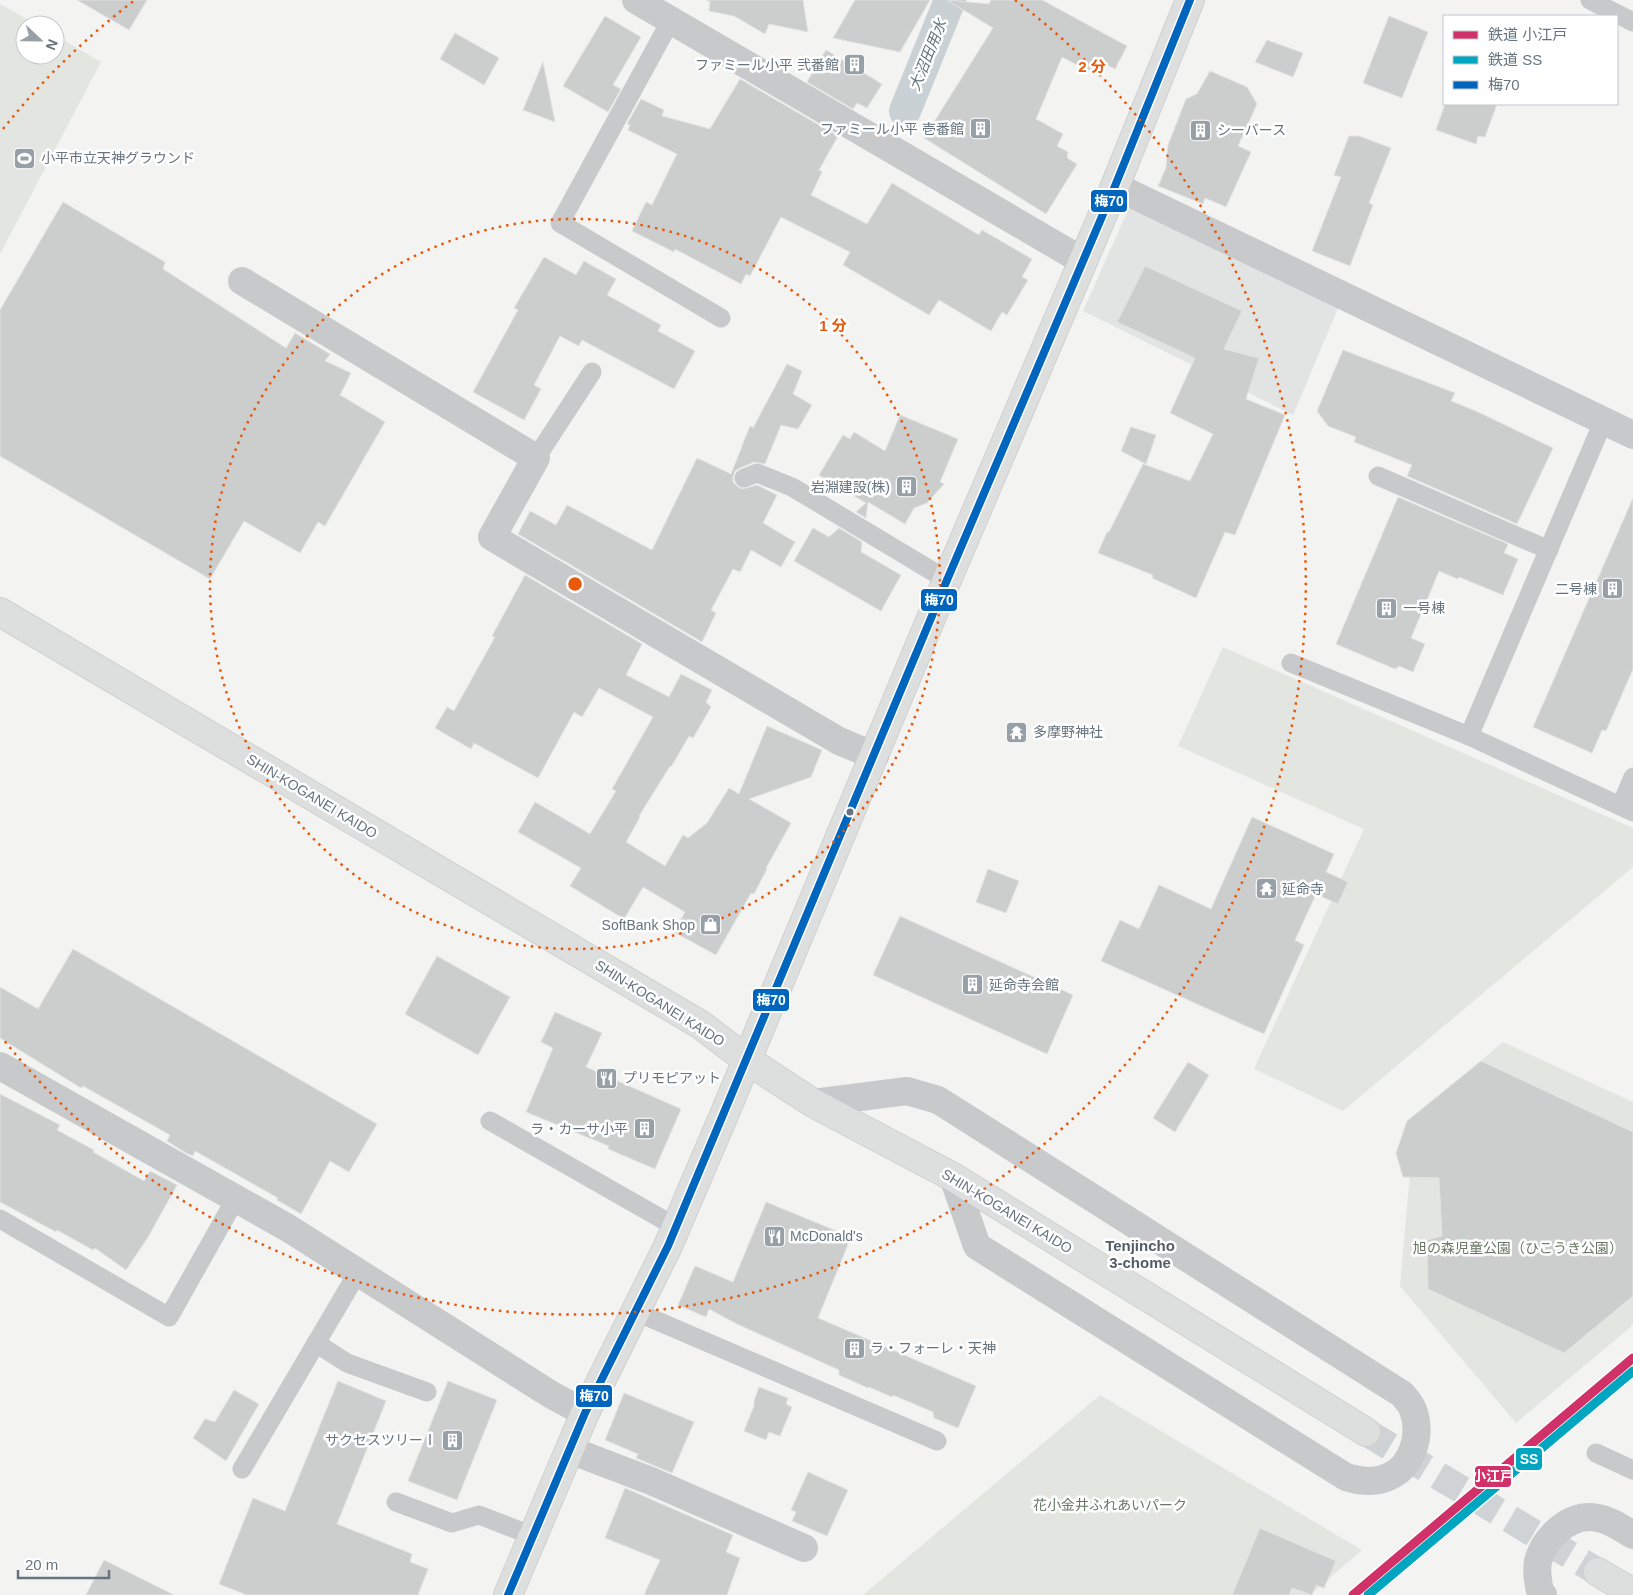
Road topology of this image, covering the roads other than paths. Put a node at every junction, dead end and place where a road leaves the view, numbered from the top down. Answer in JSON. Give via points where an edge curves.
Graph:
{"nodes":[{"id":1,"x":636,"y":0,"type":"edge"},
{"id":2,"x":1590,"y":0,"type":"edge"},
{"id":3,"x":1185,"y":2,"type":"edge"},
{"id":4,"x":671,"y":20,"type":"junction"},
{"id":5,"x":1633,"y":22,"type":"edge"},
{"id":6,"x":1115,"y":186,"type":"junction"},
{"id":7,"x":1083,"y":261,"type":"junction"},
{"id":8,"x":242,"y":281,"type":"dead end"},
{"id":9,"x":721,"y":318,"type":"dead end"},
{"id":10,"x":592,"y":372,"type":"dead end"},
{"id":11,"x":1603,"y":422,"type":"junction"},
{"id":12,"x":1633,"y":435,"type":"edge"},
{"id":13,"x":536,"y":458,"type":"junction"},
{"id":14,"x":1378,"y":476,"type":"dead end"},
{"id":15,"x":744,"y":478,"type":"dead end"},
{"id":16,"x":1549,"y":550,"type":"junction"},
{"id":17,"x":947,"y":580,"type":"junction"},
{"id":18,"x":0,"y":612,"type":"edge"},
{"id":19,"x":1291,"y":663,"type":"dead end"},
{"id":20,"x":1469,"y":736,"type":"junction"},
{"id":21,"x":874,"y":756,"type":"junction"},
{"id":22,"x":1633,"y":777,"type":"edge"},
{"id":23,"x":1627,"y":809,"type":"edge"},
{"id":24,"x":747,"y":1060,"type":"junction"},
{"id":25,"x":0,"y":1066,"type":"edge"},
{"id":26,"x":813,"y":1104,"type":"junction"},
{"id":27,"x":490,"y":1121,"type":"dead end"},
{"id":28,"x":954,"y":1177,"type":"junction"},
{"id":29,"x":236,"y":1198,"type":"junction"},
{"id":30,"x":0,"y":1219,"type":"edge"},
{"id":31,"x":676,"y":1227,"type":"junction"},
{"id":32,"x":358,"y":1272,"type":"junction"},
{"id":33,"x":634,"y":1311,"type":"junction"},
{"id":34,"x":316,"y":1343,"type":"junction"},
{"id":35,"x":427,"y":1392,"type":"dead end"},
{"id":36,"x":585,"y":1413,"type":"junction"},
{"id":37,"x":1366,"y":1432,"type":"tunnel mouth"},
{"id":38,"x":937,"y":1441,"type":"dead end"},
{"id":39,"x":570,"y":1450,"type":"junction"},
{"id":40,"x":1596,"y":1453,"type":"dead end"},
{"id":41,"x":242,"y":1468,"type":"dead end"},
{"id":42,"x":1633,"y":1470,"type":"edge"},
{"id":43,"x":396,"y":1502,"type":"dead end"},
{"id":44,"x":1633,"y":1535,"type":"edge"},
{"id":45,"x":534,"y":1536,"type":"junction"},
{"id":46,"x":804,"y":1548,"type":"dead end"},
{"id":47,"x":1598,"y":1572,"type":"tunnel mouth"},
{"id":48,"x":515,"y":1593,"type":"edge"},
{"id":49,"x":1633,"y":1593,"type":"edge"},
{"id":50,"x":1543,"y":1595,"type":"edge"}],
"edges":[{"from":1,"to":4,"type":"street"},
{"from":2,"to":5,"type":"lane"},
{"from":3,"to":6,"type":"main road"},
{"from":4,"to":7,"type":"street"},
{"from":4,"to":9,"type":"lane","via":[[560,223]]},
{"from":6,"to":7,"type":"main road"},
{"from":6,"to":11,"type":"street"},
{"from":7,"to":17,"type":"main road"},
{"from":8,"to":13,"type":"street"},
{"from":10,"to":13,"type":"lane"},
{"from":11,"to":12,"type":"street"},
{"from":11,"to":16,"type":"lane"},
{"from":13,"to":21,"type":"street","via":[[492,537],[839,741]]},
{"from":14,"to":16,"type":"lane"},
{"from":15,"to":17,"type":"lane","via":[[757,473],[792,487]]},
{"from":16,"to":20,"type":"lane"},
{"from":17,"to":21,"type":"main road"},
{"from":18,"to":24,"type":"main road","name":"SHIN-KOGANEI KAIDO","via":[[701,1025]]},
{"from":19,"to":20,"type":"lane"},
{"from":20,"to":23,"type":"lane"},
{"from":21,"to":24,"type":"main road"},
{"from":22,"to":23,"type":"lane"},
{"from":24,"to":26,"type":"main road","name":"SHIN-KOGANEI KAIDO"},
{"from":24,"to":31,"type":"main road"},
{"from":25,"to":29,"type":"street"},
{"from":26,"to":28,"type":"main road","name":"SHIN-KOGANEI KAIDO"},
{"from":26,"to":28,"type":"street","via":[[908,1091],[938,1100],[1402,1394],[1413,1409],[1417,1424],[1415,1446],[1410,1457],[1388,1478],[1358,1481],[1346,1477],[977,1246]]},
{"from":27,"to":31,"type":"lane"},
{"from":28,"to":37,"type":"main road","name":"SHIN-KOGANEI KAIDO"},
{"from":29,"to":30,"type":"lane","via":[[169,1316]]},
{"from":29,"to":32,"type":"street"},
{"from":31,"to":33,"type":"main road"},
{"from":32,"to":34,"type":"lane"},
{"from":32,"to":36,"type":"street"},
{"from":33,"to":36,"type":"main road"},
{"from":33,"to":38,"type":"lane"},
{"from":34,"to":35,"type":"lane","via":[[346,1363]]},
{"from":34,"to":41,"type":"lane"},
{"from":36,"to":39,"type":"main road"},
{"from":39,"to":45,"type":"main road"},
{"from":39,"to":46,"type":"street","via":[[651,1481]]},
{"from":40,"to":42,"type":"lane"},
{"from":43,"to":45,"type":"lane","via":[[452,1523],[479,1515]]},
{"from":44,"to":50,"type":"street","via":[[1611,1522],[1591,1517],[1570,1521],[1542,1550],[1537,1568]]},
{"from":45,"to":48,"type":"main road"},
{"from":47,"to":49,"type":"main road"}]}
